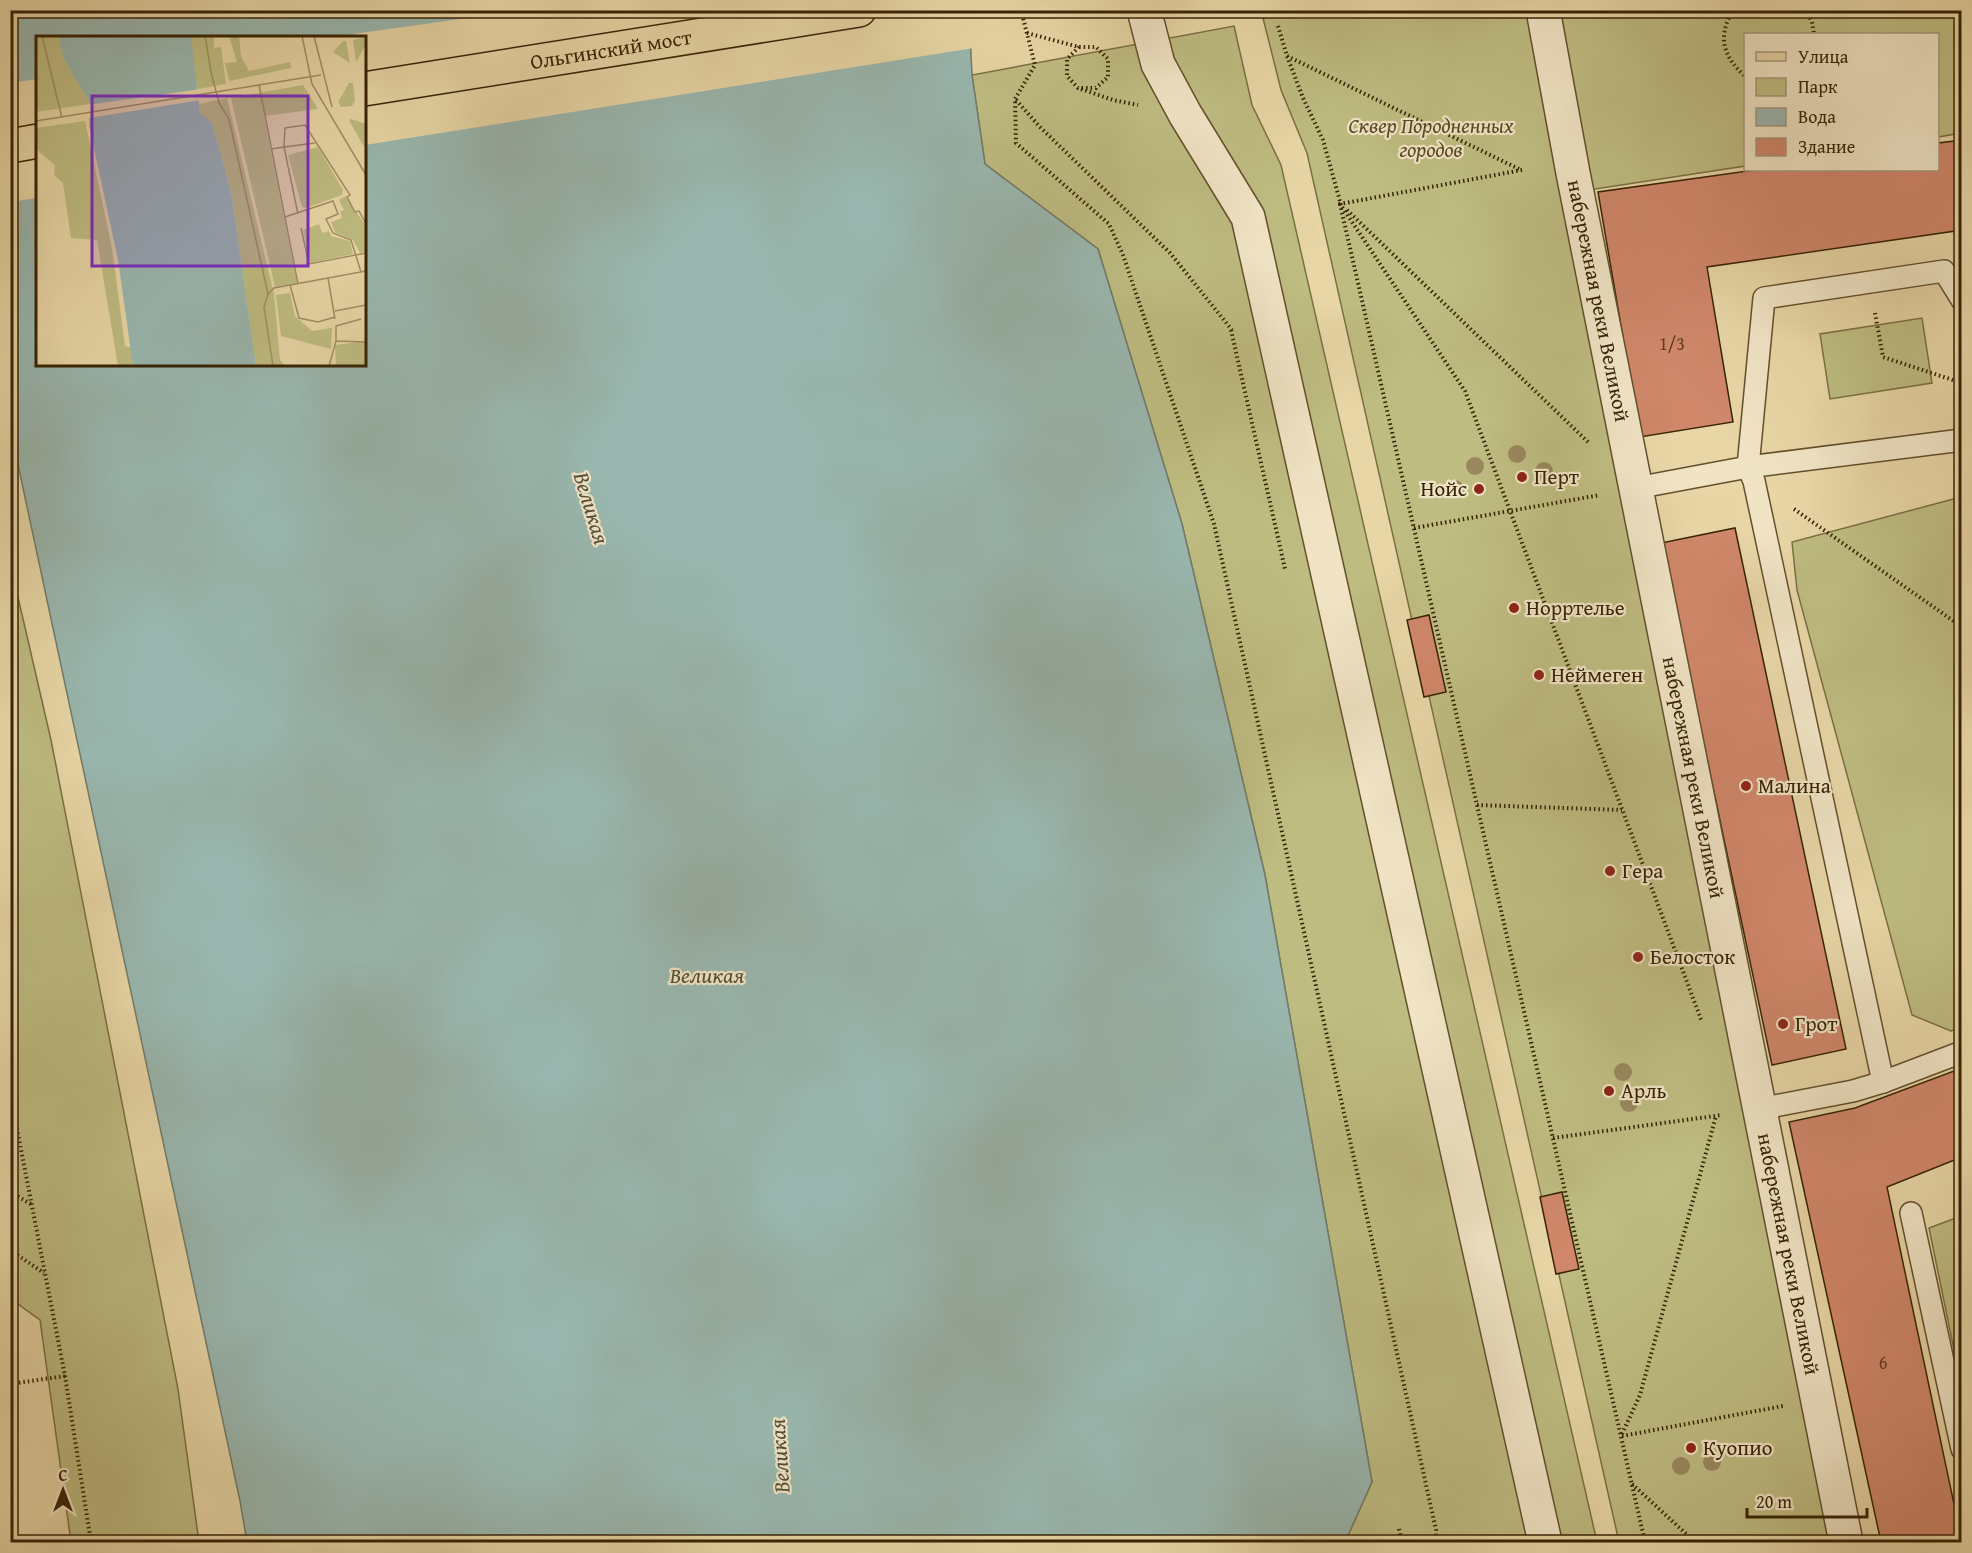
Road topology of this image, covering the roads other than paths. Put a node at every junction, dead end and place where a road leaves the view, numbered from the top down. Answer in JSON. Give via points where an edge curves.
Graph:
{"nodes":[{"id":1,"x":859,"y":10,"type":"edge"},
{"id":2,"x":1144,"y":10,"type":"edge"},
{"id":3,"x":1543,"y":10,"type":"edge"},
{"id":4,"x":366,"y":89,"type":"edge"},
{"id":5,"x":36,"y":141,"type":"edge"},
{"id":6,"x":10,"y":146,"type":"edge"},
{"id":7,"x":1962,"y":300,"type":"edge"},
{"id":8,"x":1962,"y":440,"type":"edge"},
{"id":9,"x":1751,"y":474,"type":"junction"},
{"id":10,"x":1636,"y":488,"type":"junction"},
{"id":11,"x":1962,"y":1052,"type":"edge"},
{"id":12,"x":1883,"y":1082,"type":"junction"},
{"id":13,"x":1759,"y":1109,"type":"junction"},
{"id":14,"x":1911,"y":1213,"type":"dead end"},
{"id":15,"x":1962,"y":1449,"type":"edge"},
{"id":16,"x":1545,"y":1542,"type":"edge"},
{"id":17,"x":1846,"y":1542,"type":"edge"}],
"edges":[{"from":1,"to":4,"type":"main road","name":"Ольгинский мост"},
{"from":2,"to":16,"type":"street","via":[[1158,64],[1248,217]]},
{"from":3,"to":10,"type":"street","name":"набережная реки Великой"},
{"from":5,"to":6,"type":"main road"},
{"from":7,"to":9,"type":"lane","via":[[1944,271],[1764,298]]},
{"from":8,"to":9,"type":"lane"},
{"from":9,"to":10,"type":"lane"},
{"from":9,"to":12,"type":"lane"},
{"from":10,"to":13,"type":"street","name":"набережная реки Великой"},
{"from":11,"to":12,"type":"lane"},
{"from":12,"to":13,"type":"lane"},
{"from":13,"to":17,"type":"street","name":"набережная реки Великой"},
{"from":14,"to":15,"type":"lane"}]}
